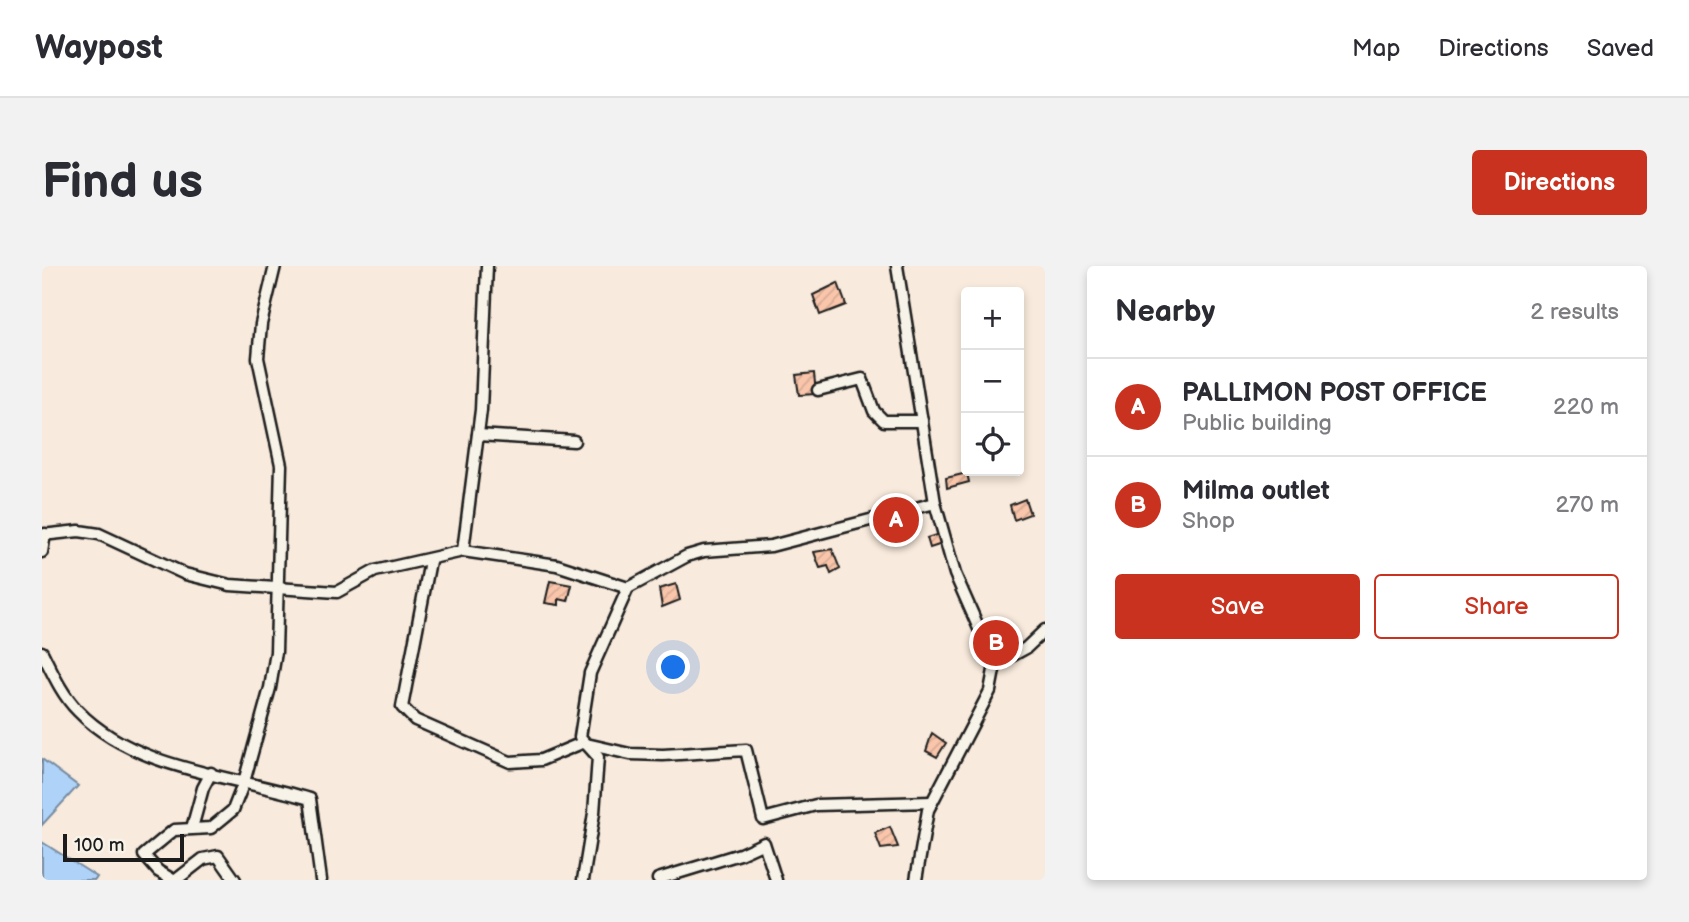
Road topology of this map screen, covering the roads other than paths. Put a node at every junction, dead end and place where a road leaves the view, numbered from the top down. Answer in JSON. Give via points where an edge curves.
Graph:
{"nodes":[{"id":1,"x":275,"y":266,"type":"edge"},
{"id":2,"x":487,"y":266,"type":"edge"},
{"id":3,"x":897,"y":266,"type":"edge"},
{"id":4,"x":818,"y":390,"type":"dead end"},
{"id":5,"x":922,"y":421,"type":"junction"},
{"id":6,"x":478,"y":435,"type":"junction"},
{"id":7,"x":574,"y":441,"type":"dead end"},
{"id":8,"x":935,"y":502,"type":"junction"},
{"id":9,"x":44,"y":535,"type":"edge"},
{"id":10,"x":464,"y":551,"type":"junction"},
{"id":11,"x":42,"y":552,"type":"edge"},
{"id":12,"x":430,"y":561,"type":"junction"},
{"id":13,"x":628,"y":588,"type":"junction"},
{"id":14,"x":275,"y":589,"type":"junction"},
{"id":15,"x":1045,"y":630,"type":"edge"},
{"id":16,"x":42,"y":652,"type":"edge"},
{"id":17,"x":995,"y":665,"type":"junction"},
{"id":18,"x":582,"y":743,"type":"junction"},
{"id":19,"x":211,"y":773,"type":"junction"},
{"id":20,"x":244,"y":782,"type":"junction"},
{"id":21,"x":932,"y":802,"type":"junction"},
{"id":22,"x":192,"y":828,"type":"junction"},
{"id":23,"x":657,"y":879,"type":"edge"},
{"id":24,"x":175,"y":880,"type":"edge"},
{"id":25,"x":235,"y":880,"type":"edge"},
{"id":26,"x":321,"y":880,"type":"edge"},
{"id":27,"x":583,"y":880,"type":"edge"},
{"id":28,"x":775,"y":880,"type":"edge"},
{"id":29,"x":916,"y":880,"type":"edge"}],
"edges":[{"from":1,"to":14,"type":"street","via":[[258,358],[281,465]]},
{"from":2,"to":6,"type":"street"},
{"from":3,"to":5,"type":"street"},
{"from":4,"to":5,"type":"street","via":[[862,379],[874,411],[884,422]]},
{"from":5,"to":8,"type":"street"},
{"from":6,"to":7,"type":"street"},
{"from":6,"to":10,"type":"street"},
{"from":8,"to":13,"type":"street","via":[[771,546],[704,551]]},
{"from":8,"to":17,"type":"street","via":[[955,574]]},
{"from":9,"to":11,"type":"street"},
{"from":9,"to":14,"type":"street","via":[[99,534],[185,574]]},
{"from":10,"to":12,"type":"street"},
{"from":10,"to":13,"type":"street","via":[[557,565]]},
{"from":12,"to":14,"type":"street","via":[[375,571],[337,592]]},
{"from":12,"to":18,"type":"street","via":[[402,707],[406,714],[510,762],[541,760]]},
{"from":13,"to":18,"type":"street","via":[[590,673]]},
{"from":14,"to":20,"type":"street","via":[[276,652]]},
{"from":15,"to":17,"type":"street","via":[[1026,648]]},
{"from":16,"to":19,"type":"street","via":[[77,711],[114,740],[134,752]]},
{"from":17,"to":21,"type":"street","via":[[990,691]]},
{"from":18,"to":21,"type":"street","via":[[630,754],[746,750],[763,819],[816,805]]},
{"from":18,"to":27,"type":"street","via":[[598,757]]},
{"from":19,"to":20,"type":"street"},
{"from":19,"to":22,"type":"street"},
{"from":20,"to":22,"type":"street","via":[[236,806],[216,827]]},
{"from":20,"to":26,"type":"street","via":[[310,799]]},
{"from":21,"to":29,"type":"street"},
{"from":22,"to":24,"type":"street","via":[[174,830],[145,855],[158,871]]},
{"from":23,"to":28,"type":"street","via":[[764,843]]},
{"from":24,"to":25,"type":"street","via":[[203,859],[218,856]]}]}
